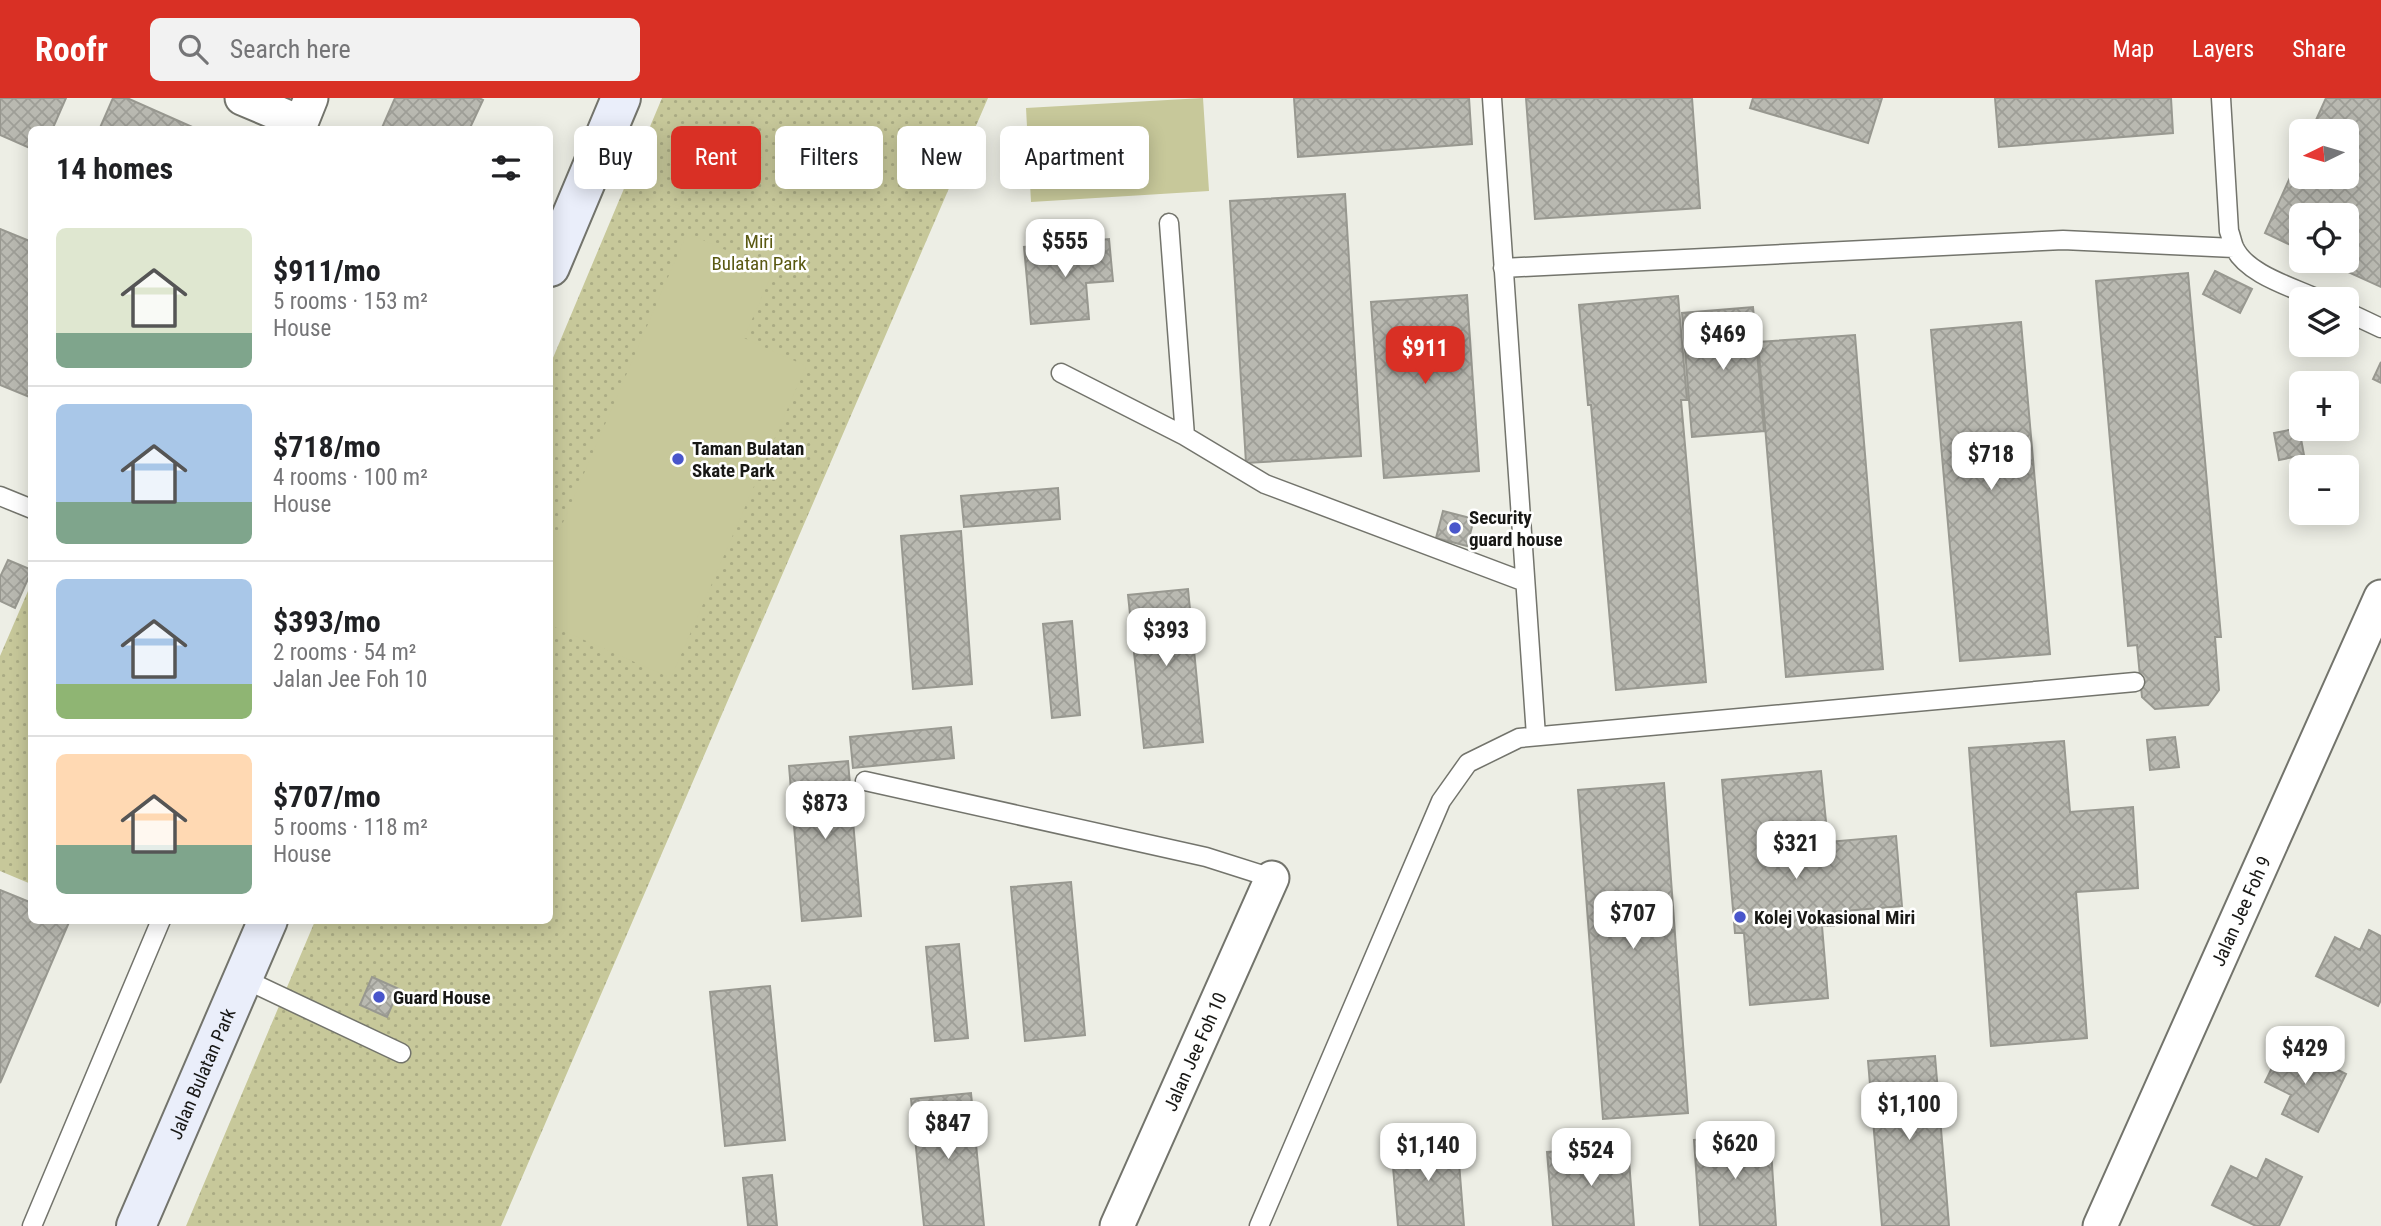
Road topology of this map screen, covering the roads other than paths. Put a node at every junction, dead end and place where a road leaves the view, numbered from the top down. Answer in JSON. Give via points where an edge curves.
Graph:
{"nodes":[{"id":1,"x":242,"y":98,"type":"edge"},
{"id":2,"x":621,"y":98,"type":"edge"},
{"id":3,"x":1492,"y":98,"type":"edge"},
{"id":4,"x":2221,"y":98,"type":"edge"},
{"id":5,"x":303,"y":117,"type":"edge"},
{"id":6,"x":1169,"y":223,"type":"dead end"},
{"id":7,"x":2234,"y":248,"type":"junction"},
{"id":8,"x":553,"y":260,"type":"edge"},
{"id":9,"x":1503,"y":268,"type":"junction"},
{"id":10,"x":2291,"y":287,"type":"edge"},
{"id":11,"x":2359,"y":318,"type":"edge"},
{"id":12,"x":2381,"y":328,"type":"edge"},
{"id":13,"x":1061,"y":373,"type":"dead end"},
{"id":14,"x":1185,"y":436,"type":"junction"},
{"id":15,"x":0,"y":496,"type":"edge"},
{"id":16,"x":28,"y":507,"type":"edge"},
{"id":17,"x":1525,"y":582,"type":"junction"},
{"id":18,"x":2381,"y":597,"type":"edge"},
{"id":19,"x":2135,"y":682,"type":"dead end"},
{"id":20,"x":1536,"y":736,"type":"junction"},
{"id":21,"x":865,"y":781,"type":"dead end"},
{"id":22,"x":1272,"y":878,"type":"joint"},
{"id":23,"x":159,"y":924,"type":"edge"},
{"id":24,"x":266,"y":924,"type":"edge"},
{"id":25,"x":242,"y":978,"type":"junction"},
{"id":26,"x":401,"y":1053,"type":"dead end"},
{"id":27,"x":32,"y":1226,"type":"edge"},
{"id":28,"x":136,"y":1226,"type":"edge"},
{"id":29,"x":1116,"y":1226,"type":"edge"},
{"id":30,"x":1259,"y":1226,"type":"edge"},
{"id":31,"x":2100,"y":1226,"type":"edge"}],
"edges":[{"from":1,"to":5,"type":"street"},
{"from":2,"to":8,"type":"street"},
{"from":3,"to":9,"type":"lane"},
{"from":4,"to":7,"type":"lane"},
{"from":6,"to":14,"type":"lane"},
{"from":7,"to":9,"type":"lane","via":[[2063,240]]},
{"from":7,"to":10,"type":"lane","via":[[2258,272]]},
{"from":9,"to":17,"type":"lane"},
{"from":11,"to":12,"type":"lane"},
{"from":13,"to":14,"type":"lane"},
{"from":14,"to":17,"type":"lane","via":[[1265,484]]},
{"from":15,"to":16,"type":"lane"},
{"from":17,"to":20,"type":"lane"},
{"from":18,"to":31,"type":"street","name":"Jalan Jee Foh 9"},
{"from":19,"to":20,"type":"lane"},
{"from":20,"to":30,"type":"lane","via":[[1519,738],[1468,762],[1441,801]]},
{"from":21,"to":22,"type":"lane","via":[[1206,857]]},
{"from":22,"to":29,"type":"street","name":"Jalan Jee Foh 10"},
{"from":23,"to":27,"type":"lane"},
{"from":24,"to":25,"type":"street","name":"Jalan Bulatan Park"},
{"from":25,"to":26,"type":"lane"},
{"from":25,"to":28,"type":"street","name":"Jalan Bulatan Park"}]}
